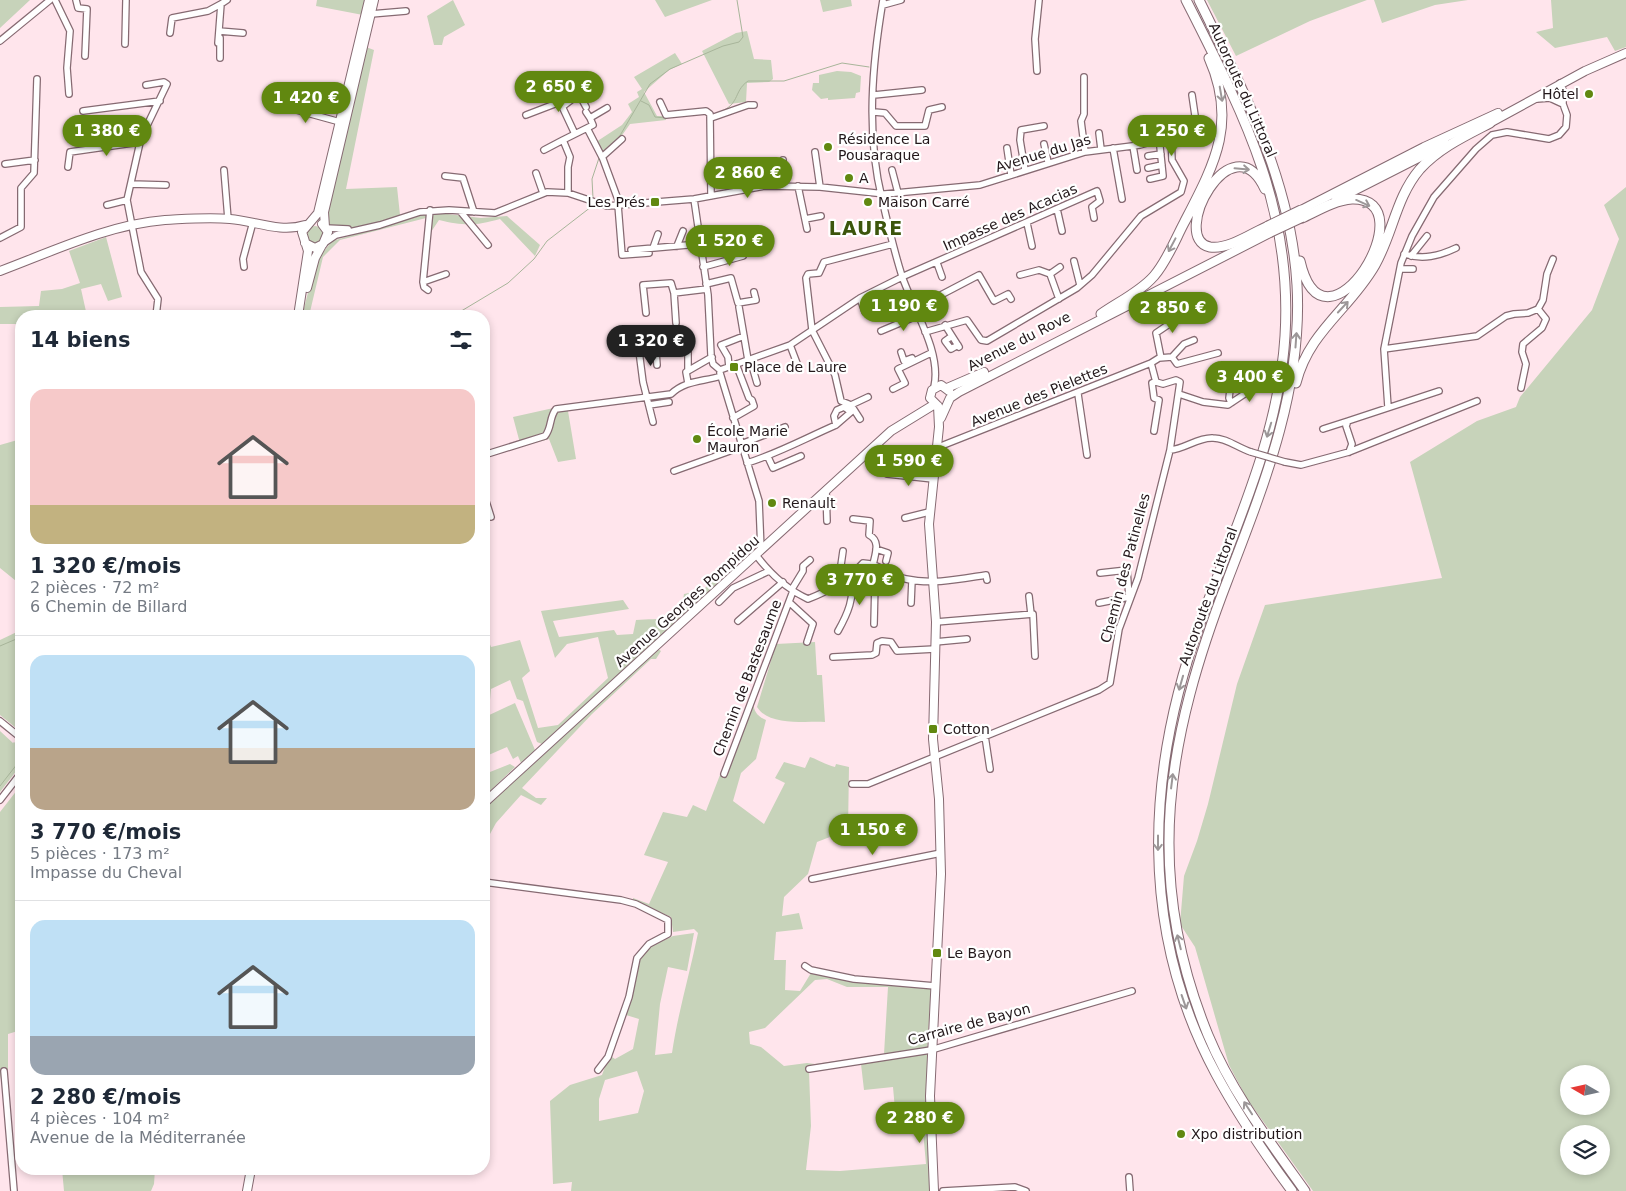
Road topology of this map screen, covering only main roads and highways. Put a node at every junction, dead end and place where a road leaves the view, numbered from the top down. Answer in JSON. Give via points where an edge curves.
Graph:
{"nodes":[{"id":1,"x":369,"y":0,"type":"edge"},
{"id":2,"x":374,"y":0,"type":"edge"},
{"id":3,"x":1185,"y":0,"type":"edge"},
{"id":4,"x":1199,"y":0,"type":"edge"},
{"id":5,"x":1626,"y":53,"type":"edge"},
{"id":6,"x":1556,"y":86,"type":"junction"},
{"id":7,"x":1248,"y":98,"type":"junction"},
{"id":8,"x":1490,"y":123,"type":"junction"},
{"id":9,"x":1303,"y":212,"type":"junction"},
{"id":10,"x":308,"y":224,"type":"junction"},
{"id":11,"x":326,"y":228,"type":"junction"},
{"id":12,"x":277,"y":229,"type":"junction"},
{"id":13,"x":1269,"y":229,"type":"junction"},
{"id":14,"x":304,"y":241,"type":"junction"},
{"id":15,"x":323,"y":245,"type":"junction"},
{"id":16,"x":0,"y":271,"type":"edge"},
{"id":17,"x":300,"y":310,"type":"edge"},
{"id":18,"x":301,"y":310,"type":"edge"},
{"id":19,"x":1101,"y":314,"type":"junction"},
{"id":20,"x":1286,"y":325,"type":"junction"},
{"id":21,"x":946,"y":387,"type":"junction"},
{"id":22,"x":949,"y":401,"type":"junction"},
{"id":23,"x":934,"y":403,"type":"junction"},
{"id":24,"x":939,"y":427,"type":"junction"},
{"id":25,"x":1246,"y":534,"type":"junction"},
{"id":26,"x":490,"y":798,"type":"edge"},
{"id":27,"x":246,"y":1175,"type":"edge"},
{"id":28,"x":249,"y":1175,"type":"edge"},
{"id":29,"x":245,"y":1191,"type":"edge"},
{"id":30,"x":935,"y":1191,"type":"edge"},
{"id":31,"x":1292,"y":1191,"type":"edge"},
{"id":32,"x":1305,"y":1191,"type":"edge"}],
"edges":[{"from":1,"to":10,"type":"main road","via":[[318,213]]},
{"from":2,"to":11,"type":"main road","via":[[324,212]]},
{"from":3,"to":19,"type":"highway","one_way":true,"via":[[1219,85],[1222,130],[1218,150],[1206,181],[1154,276]]},
{"from":3,"to":20,"type":"highway","name":"Autoroute du Littoral","via":[[1245,121],[1268,182],[1282,248]]},
{"from":4,"to":7,"type":"highway","name":"Autoroute du Littoral"},
{"from":5,"to":6,"type":"main road"},
{"from":6,"to":8,"type":"main road"},
{"from":6,"to":9,"type":"main road","via":[[1424,147]]},
{"from":9,"to":7,"type":"highway","one_way":true,"via":[[1347,200],[1360,200],[1374,209],[1380,225],[1376,248],[1359,277],[1344,291],[1328,296],[1306,283],[1282,180]]},
{"from":25,"to":7,"type":"highway","name":"Autoroute du Littoral","one_way":true,"via":[[1286,408],[1293,374],[1297,312],[1295,260],[1288,213],[1273,161]]},
{"from":8,"to":9,"type":"main road"},
{"from":25,"to":8,"type":"highway","one_way":true,"via":[[1279,448],[1301,366],[1315,339],[1375,265],[1402,196],[1421,169],[1446,147]]},
{"from":9,"to":13,"type":"highway","bridge":true},
{"from":10,"to":11,"type":"main road","via":[[319,222]]},
{"from":10,"to":12,"type":"main road","via":[[294,229]]},
{"from":10,"to":14,"type":"main road","via":[[302,232]]},
{"from":11,"to":15,"type":"main road","via":[[328,237]]},
{"from":12,"to":14,"type":"main road","via":[[295,234]]},
{"from":12,"to":16,"type":"main road","via":[[228,219],[162,220],[132,225]]},
{"from":13,"to":19,"type":"main road","name":"Avenue du Rove"},
{"from":13,"to":20,"type":"highway","one_way":true,"via":[[1214,247],[1202,243],[1195,226],[1198,210],[1221,175],[1237,167],[1246,168],[1260,178],[1278,235]]},
{"from":13,"to":22,"type":"main road","via":[[998,370]]},
{"from":14,"to":15,"type":"main road","via":[[311,247]]},
{"from":14,"to":17,"type":"main road","via":[[308,258]]},
{"from":15,"to":18,"type":"main road","via":[[315,258]]},
{"from":19,"to":21,"type":"main road","name":"Avenue du Rove","via":[[967,381]]},
{"from":20,"to":31,"type":"highway","name":"Autoroute du Littoral","one_way":true,"via":[[1282,373],[1269,429],[1176,699],[1161,775],[1158,846],[1165,925],[1187,1011],[1232,1104]]},
{"from":21,"to":22,"type":"main road"},
{"from":21,"to":23,"type":"main road","name":"Avenue du Rove","via":[[934,387]]},
{"from":22,"to":23,"type":"main road"},
{"from":22,"to":24,"type":"main road"},
{"from":23,"to":24,"type":"main road"},
{"from":23,"to":26,"type":"main road","name":"Avenue Georges Pompidou","via":[[891,431]]},
{"from":24,"to":30,"type":"main road","via":[[930,512],[936,622],[932,720],[941,853],[930,1096]]},
{"from":32,"to":25,"type":"highway","name":"Autoroute du Littoral","one_way":true,"via":[[1242,1098],[1209,1036],[1190,982],[1170,888],[1168,810],[1176,747],[1198,663]]},
{"from":27,"to":29,"type":"main road"},
{"from":28,"to":29,"type":"main road"}]}
